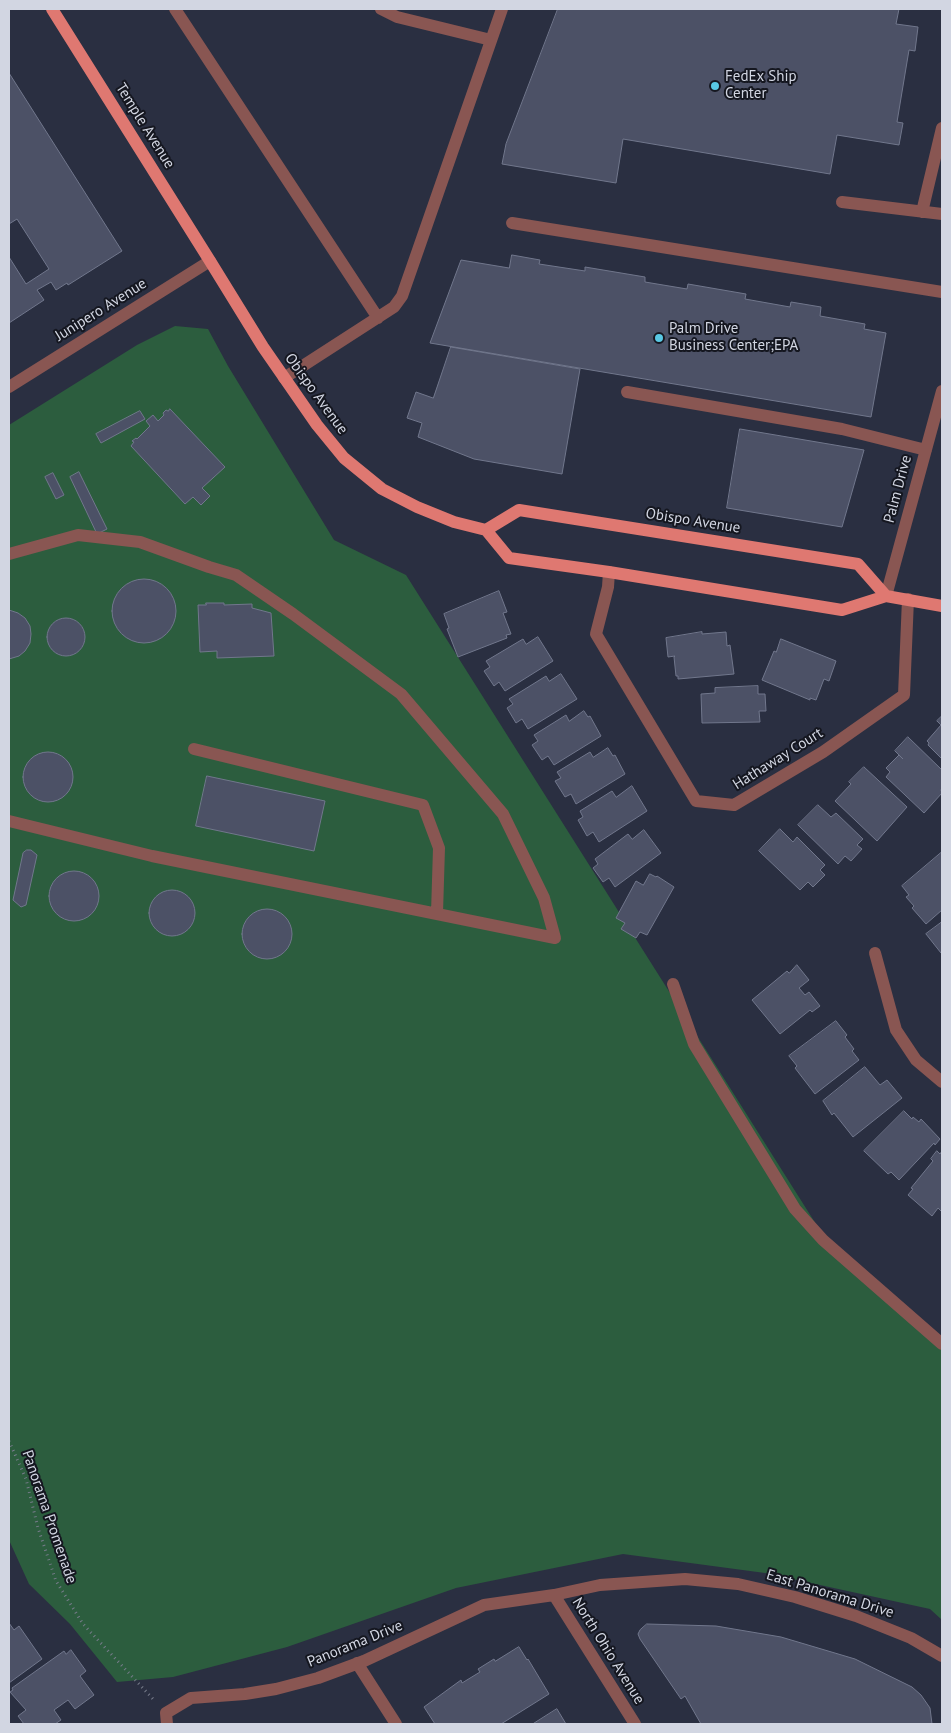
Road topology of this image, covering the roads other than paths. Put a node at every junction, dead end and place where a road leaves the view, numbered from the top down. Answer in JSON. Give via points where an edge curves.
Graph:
{"nodes":[{"id":1,"x":52,"y":9,"type":"edge"},
{"id":2,"x":175,"y":9,"type":"edge"},
{"id":3,"x":382,"y":9,"type":"edge"},
{"id":4,"x":502,"y":9,"type":"edge"},
{"id":5,"x":491,"y":40,"type":"junction"},
{"id":6,"x":942,"y":128,"type":"edge"},
{"id":7,"x":842,"y":202,"type":"dead end"},
{"id":8,"x":922,"y":212,"type":"junction"},
{"id":9,"x":942,"y":214,"type":"edge"},
{"id":10,"x":512,"y":223,"type":"dead end"},
{"id":11,"x":210,"y":261,"type":"junction"},
{"id":12,"x":942,"y":292,"type":"edge"},
{"id":13,"x":378,"y":318,"type":"junction"},
{"id":14,"x":284,"y":378,"type":"junction"},
{"id":15,"x":9,"y":388,"type":"edge"},
{"id":16,"x":942,"y":391,"type":"edge"},
{"id":17,"x":627,"y":392,"type":"dead end"},
{"id":18,"x":926,"y":450,"type":"junction"},
{"id":19,"x":486,"y":530,"type":"junction"},
{"id":20,"x":9,"y":554,"type":"edge"},
{"id":21,"x":609,"y":572,"type":"junction"},
{"id":22,"x":886,"y":596,"type":"junction"},
{"id":23,"x":908,"y":599,"type":"junction"},
{"id":24,"x":942,"y":606,"type":"edge"},
{"id":25,"x":194,"y":749,"type":"dead end"},
{"id":26,"x":9,"y":822,"type":"edge"},
{"id":27,"x":437,"y":913,"type":"junction"},
{"id":28,"x":875,"y":953,"type":"dead end"},
{"id":29,"x":673,"y":984,"type":"dead end"},
{"id":30,"x":942,"y":1082,"type":"edge"},
{"id":31,"x":942,"y":1344,"type":"edge"},
{"id":32,"x":554,"y":1595,"type":"junction"},
{"id":33,"x":942,"y":1656,"type":"edge"},
{"id":34,"x":357,"y":1663,"type":"junction"},
{"id":35,"x":167,"y":1719,"type":"edge"},
{"id":36,"x":396,"y":1724,"type":"edge"},
{"id":37,"x":635,"y":1724,"type":"edge"}],
"edges":[{"from":1,"to":11,"type":"main road","name":"Temple Avenue"},
{"from":2,"to":13,"type":"street"},
{"from":3,"to":5,"type":"street","via":[[397,17]]},
{"from":4,"to":5,"type":"street"},
{"from":5,"to":13,"type":"street","via":[[402,296],[394,308]]},
{"from":6,"to":8,"type":"street"},
{"from":7,"to":8,"type":"street"},
{"from":8,"to":9,"type":"street"},
{"from":10,"to":12,"type":"street"},
{"from":11,"to":14,"type":"main road","name":"Obispo Avenue"},
{"from":11,"to":15,"type":"street","name":"Junipero Avenue"},
{"from":13,"to":14,"type":"street"},
{"from":14,"to":19,"type":"main road","name":"Obispo Avenue","via":[[344,458],[382,488],[417,508]]},
{"from":16,"to":18,"type":"street","name":"Palm Drive"},
{"from":17,"to":18,"type":"street","via":[[842,429]]},
{"from":18,"to":22,"type":"street","name":"Palm Drive"},
{"from":19,"to":21,"type":"main road","via":[[509,558]]},
{"from":19,"to":22,"type":"main road","name":"Obispo Avenue","via":[[519,510],[858,564]]},
{"from":20,"to":27,"type":"street","via":[[78,535],[140,542],[236,575],[401,694],[503,814],[544,898],[555,938]]},
{"from":21,"to":22,"type":"main road","via":[[842,610]]},
{"from":21,"to":23,"type":"street","name":"Hathaway Court","via":[[596,634],[696,801],[734,805],[822,752],[904,695]]},
{"from":22,"to":23,"type":"main road"},
{"from":23,"to":24,"type":"main road"},
{"from":25,"to":27,"type":"street","via":[[423,805],[439,848]]},
{"from":26,"to":27,"type":"street","via":[[152,856]]},
{"from":28,"to":30,"type":"street","via":[[896,1030],[916,1060]]},
{"from":29,"to":31,"type":"street","via":[[694,1044],[795,1209],[823,1240]]},
{"from":32,"to":33,"type":"street","name":"East Panorama Drive","via":[[600,1585],[686,1579],[738,1584],[856,1616],[911,1638]]},
{"from":32,"to":34,"type":"street","name":"Panorama Drive","via":[[484,1604]]},
{"from":32,"to":37,"type":"street","name":"North Ohio Avenue"},
{"from":34,"to":35,"type":"street","name":"Panorama Drive","via":[[276,1689],[191,1698]]},
{"from":34,"to":36,"type":"street"}]}
